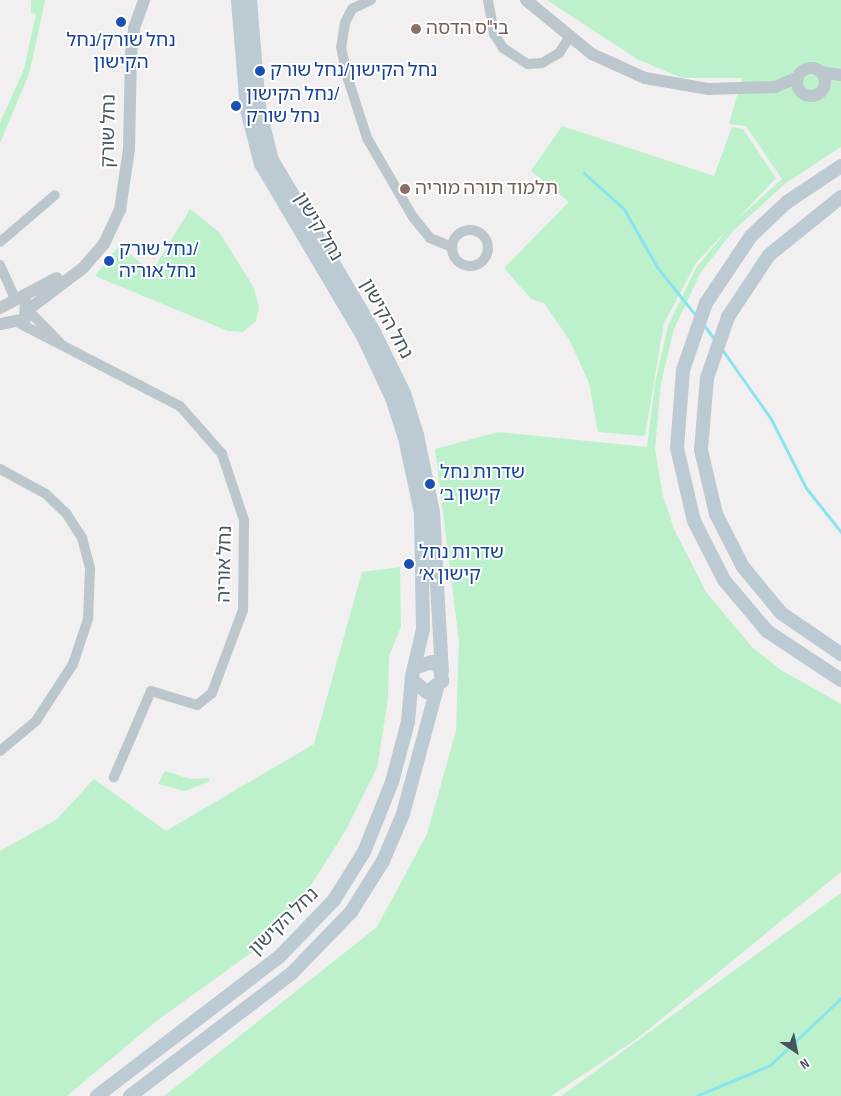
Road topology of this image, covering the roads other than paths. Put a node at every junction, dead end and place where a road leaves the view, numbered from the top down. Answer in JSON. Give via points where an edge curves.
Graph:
{"nodes":[{"id":1,"x":144,"y":0,"type":"edge"},
{"id":2,"x":238,"y":0,"type":"edge"},
{"id":3,"x":250,"y":0,"type":"edge"},
{"id":4,"x":371,"y":0,"type":"edge"},
{"id":5,"x":488,"y":0,"type":"edge"},
{"id":6,"x":526,"y":0,"type":"edge"},
{"id":7,"x":570,"y":38,"type":"junction"},
{"id":8,"x":821,"y":72,"type":"junction"},
{"id":9,"x":841,"y":75,"type":"edge"},
{"id":10,"x":841,"y":80,"type":"edge"},
{"id":11,"x":799,"y":83,"type":"junction"},
{"id":12,"x":824,"y":86,"type":"junction"},
{"id":13,"x":841,"y":166,"type":"edge"},
{"id":14,"x":55,"y":195,"type":"dead end"},
{"id":15,"x":841,"y":197,"type":"edge"},
{"id":16,"x":0,"y":242,"type":"edge"},
{"id":17,"x":452,"y":247,"type":"dead end"},
{"id":18,"x":93,"y":257,"type":"junction"},
{"id":19,"x":0,"y":265,"type":"edge"},
{"id":20,"x":10,"y":302,"type":"edge"},
{"id":21,"x":29,"y":310,"type":"junction"},
{"id":22,"x":15,"y":322,"type":"junction"},
{"id":23,"x":0,"y":324,"type":"edge"},
{"id":24,"x":76,"y":353,"type":"junction"},
{"id":25,"x":0,"y":469,"type":"edge"},
{"id":26,"x":841,"y":654,"type":"edge"},
{"id":27,"x":442,"y":672,"type":"junction"},
{"id":28,"x":413,"y":674,"type":"junction"},
{"id":29,"x":841,"y":680,"type":"edge"},
{"id":30,"x":437,"y":688,"type":"junction"},
{"id":31,"x":0,"y":751,"type":"edge"},
{"id":32,"x":114,"y":777,"type":"dead end"},
{"id":33,"x":97,"y":1096,"type":"edge"},
{"id":34,"x":130,"y":1096,"type":"edge"}],
"edges":[{"from":1,"to":18,"type":"street","name":"נחל שורק","via":[[131,54],[126,189],[110,233]]},
{"from":2,"to":28,"type":"main road","name":"נחל קישון","via":[[247,110],[261,164],[376,362],[412,463],[421,513],[423,582],[423,629]]},
{"from":3,"to":27,"type":"main road","name":"נחל הקישון","via":[[259,108],[272,160],[374,332],[404,393],[417,435],[433,507]]},
{"from":4,"to":17,"type":"street","via":[[352,9],[345,23],[342,47],[348,79],[367,138],[413,217],[430,238]]},
{"from":5,"to":7,"type":"street","via":[[494,34],[503,48],[528,64],[542,63],[559,53]]},
{"from":6,"to":7,"type":"street"},
{"from":7,"to":11,"type":"street","via":[[613,64],[676,86],[775,87]]},
{"from":8,"to":9,"type":"street"},
{"from":8,"to":11,"type":"street","via":[[807,68]]},
{"from":8,"to":12,"type":"street"},
{"from":10,"to":12,"type":"street"},
{"from":11,"to":12,"type":"street","via":[[812,95]]},
{"from":13,"to":29,"type":"main road","via":[[787,202],[751,236],[706,303],[683,370],[677,448],[692,513],[724,580],[767,631]]},
{"from":14,"to":16,"type":"street"},
{"from":15,"to":26,"type":"main road","via":[[769,255],[728,317],[707,378],[701,450],[716,514],[743,568],[781,613]]},
{"from":18,"to":20,"type":"street","name":"נחל שורק"},
{"from":18,"to":21,"type":"street","name":"נחל שורק"},
{"from":19,"to":20,"type":"street"},
{"from":20,"to":21,"type":"street"},
{"from":20,"to":22,"type":"street","via":[[5,315]]},
{"from":21,"to":22,"type":"street","name":"נחל שורק"},
{"from":21,"to":24,"type":"street","name":"נחל אוריה"},
{"from":22,"to":23,"type":"street"},
{"from":22,"to":24,"type":"street","name":"נחל אוריה"},
{"from":24,"to":32,"type":"street","name":"נחל אוריה","via":[[158,391],[194,418],[229,467],[244,520],[243,610],[212,692],[196,705],[151,691]]},
{"from":25,"to":31,"type":"street","via":[[46,494],[66,512],[82,538],[90,568],[88,619],[73,664],[36,721]]},
{"from":27,"to":28,"type":"main road","via":[[432,662]]},
{"from":27,"to":30,"type":"main road"},
{"from":28,"to":30,"type":"main road","via":[[422,691]]},
{"from":28,"to":33,"type":"main road","name":"נחל הקישון","via":[[406,729],[383,806],[364,852],[334,900],[279,957]]},
{"from":30,"to":34,"type":"main road","via":[[403,814],[379,868],[351,912],[292,973]]}]}
